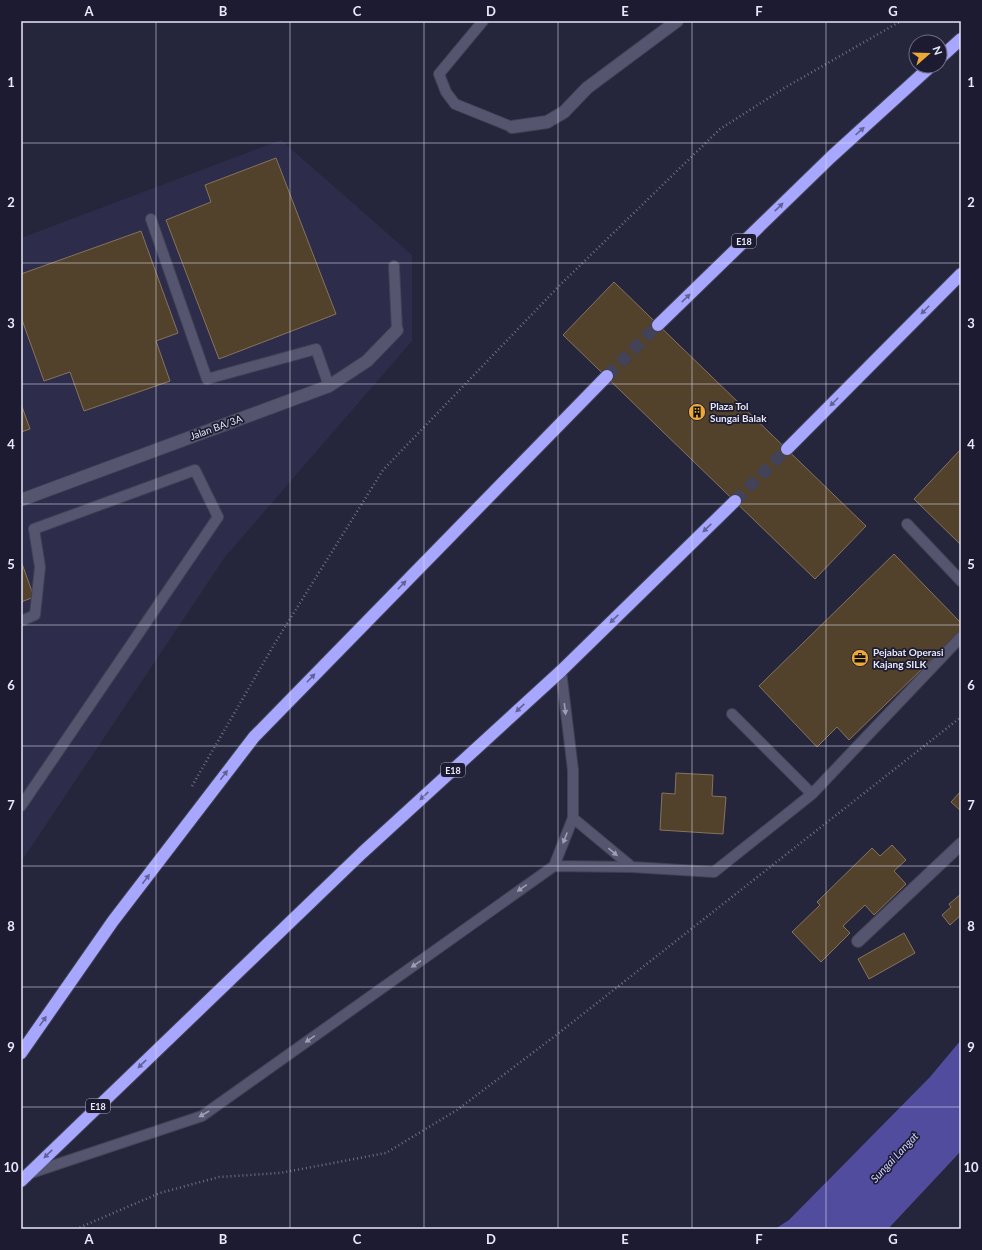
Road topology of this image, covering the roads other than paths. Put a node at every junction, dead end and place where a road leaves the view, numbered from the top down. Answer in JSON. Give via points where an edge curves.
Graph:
{"nodes":[{"id":1,"x":483,"y":21,"type":"edge"},
{"id":2,"x":677,"y":21,"type":"edge"},
{"id":3,"x":961,"y":39,"type":"edge"},
{"id":4,"x":948,"y":51,"type":"edge"},
{"id":5,"x":922,"y":74,"type":"edge"},
{"id":6,"x":512,"y":127,"type":"joint"},
{"id":7,"x":151,"y":219,"type":"dead end"},
{"id":8,"x":394,"y":266,"type":"dead end"},
{"id":9,"x":961,"y":274,"type":"edge"},
{"id":10,"x":658,"y":325,"type":"tunnel mouth"},
{"id":11,"x":397,"y":330,"type":"joint"},
{"id":12,"x":606,"y":376,"type":"tunnel mouth"},
{"id":13,"x":329,"y":386,"type":"junction"},
{"id":14,"x":787,"y":449,"type":"tunnel mouth"},
{"id":15,"x":21,"y":500,"type":"edge"},
{"id":16,"x":735,"y":501,"type":"tunnel mouth"},
{"id":17,"x":907,"y":524,"type":"dead end"},
{"id":18,"x":961,"y":581,"type":"edge"},
{"id":19,"x":21,"y":621,"type":"edge"},
{"id":20,"x":961,"y":637,"type":"edge"},
{"id":21,"x":560,"y":671,"type":"junction"},
{"id":22,"x":732,"y":714,"type":"dead end"},
{"id":23,"x":812,"y":794,"type":"junction"},
{"id":24,"x":21,"y":806,"type":"edge"},
{"id":25,"x":573,"y":818,"type":"junction"},
{"id":26,"x":961,"y":844,"type":"edge"},
{"id":27,"x":554,"y":866,"type":"junction"},
{"id":28,"x":632,"y":867,"type":"junction"},
{"id":29,"x":858,"y":941,"type":"dead end"},
{"id":30,"x":21,"y":1053,"type":"edge"},
{"id":31,"x":24,"y":1178,"type":"edge"}],
"edges":[{"from":1,"to":6,"type":"lane","via":[[440,74],[446,92],[455,104]]},
{"from":2,"to":6,"type":"street","via":[[587,88],[564,112],[547,122]]},
{"from":3,"to":4,"type":"highway"},
{"from":10,"to":5,"type":"highway","number":"E18","one_way":true,"via":[[831,157]]},
{"from":7,"to":13,"type":"lane","via":[[207,379],[316,350]]},
{"from":8,"to":11,"type":"lane"},
{"from":9,"to":14,"type":"highway","one_way":true},
{"from":11,"to":13,"type":"street","name":"Jalan BA/3A","via":[[367,361]]},
{"from":30,"to":12,"type":"highway","one_way":true,"via":[[113,921],[254,736]]},
{"from":13,"to":15,"type":"street","name":"Jalan BA/3A"},
{"from":16,"to":21,"type":"highway","number":"E18","one_way":true},
{"from":17,"to":18,"type":"lane"},
{"from":19,"to":24,"type":"lane","via":[[34,615],[40,567],[34,529],[195,470],[218,517]]},
{"from":20,"to":23,"type":"lane"},
{"from":21,"to":25,"type":"lane","one_way":true,"via":[[573,770]]},
{"from":21,"to":31,"type":"highway","number":"E18","one_way":true,"via":[[362,853]]},
{"from":22,"to":23,"type":"lane"},
{"from":23,"to":28,"type":"lane","via":[[714,872]]},
{"from":25,"to":27,"type":"lane","one_way":true},
{"from":25,"to":28,"type":"lane","one_way":true},
{"from":26,"to":29,"type":"street"},
{"from":27,"to":28,"type":"lane"},
{"from":27,"to":31,"type":"lane","one_way":true,"via":[[202,1116]]}]}
